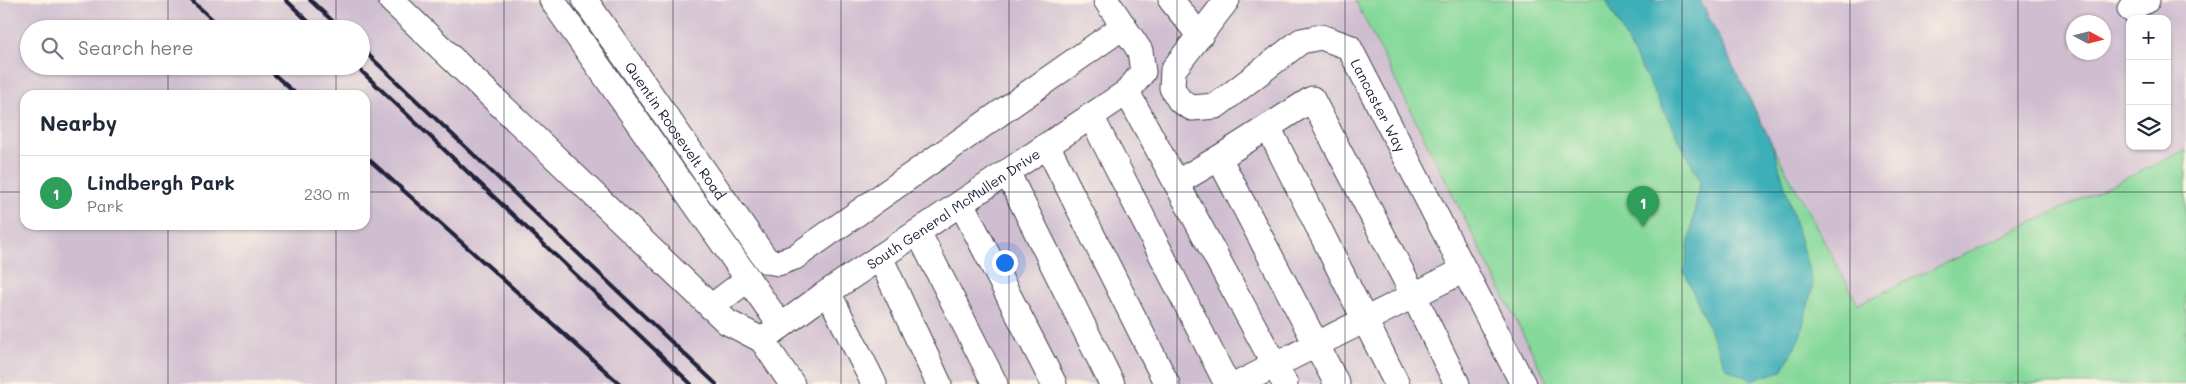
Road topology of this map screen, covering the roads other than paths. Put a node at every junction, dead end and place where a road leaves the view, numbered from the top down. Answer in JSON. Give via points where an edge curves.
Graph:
{"nodes":[{"id":1,"x":390,"y":0,"type":"edge"},
{"id":2,"x":552,"y":0,"type":"edge"},
{"id":3,"x":585,"y":0,"type":"edge"},
{"id":4,"x":1106,"y":0,"type":"edge"},
{"id":5,"x":1170,"y":0,"type":"edge"},
{"id":6,"x":1227,"y":0,"type":"edge"},
{"id":7,"x":1124,"y":26,"type":"junction"},
{"id":8,"x":1200,"y":36,"type":"junction"},
{"id":9,"x":1127,"y":92,"type":"junction"},
{"id":10,"x":1091,"y":116,"type":"junction"},
{"id":11,"x":1268,"y":127,"type":"junction"},
{"id":12,"x":1047,"y":146,"type":"junction"},
{"id":13,"x":1220,"y":158,"type":"junction"},
{"id":14,"x":1007,"y":172,"type":"junction"},
{"id":15,"x":1176,"y":183,"type":"junction"},
{"id":16,"x":961,"y":202,"type":"junction"},
{"id":17,"x":918,"y":232,"type":"junction"},
{"id":18,"x":880,"y":257,"type":"junction"},
{"id":19,"x":1464,"y":270,"type":"junction"},
{"id":20,"x":748,"y":279,"type":"junction"},
{"id":21,"x":828,"y":292,"type":"junction"},
{"id":22,"x":1414,"y":296,"type":"junction"},
{"id":23,"x":711,"y":307,"type":"junction"},
{"id":24,"x":1365,"y":320,"type":"junction"},
{"id":25,"x":771,"y":333,"type":"junction"},
{"id":26,"x":1316,"y":345,"type":"junction"},
{"id":27,"x":1281,"y":374,"type":"edge"},
{"id":28,"x":792,"y":384,"type":"edge"},
{"id":29,"x":874,"y":384,"type":"edge"},
{"id":30,"x":939,"y":384,"type":"edge"},
{"id":31,"x":995,"y":384,"type":"edge"},
{"id":32,"x":1054,"y":384,"type":"edge"},
{"id":33,"x":1112,"y":384,"type":"edge"},
{"id":34,"x":1167,"y":384,"type":"edge"},
{"id":35,"x":1227,"y":384,"type":"edge"},
{"id":36,"x":1238,"y":384,"type":"edge"},
{"id":37,"x":1337,"y":384,"type":"edge"},
{"id":38,"x":1397,"y":384,"type":"edge"},
{"id":39,"x":1457,"y":384,"type":"edge"},
{"id":40,"x":1523,"y":384,"type":"edge"}],
"edges":[{"from":1,"to":23,"type":"street"},
{"from":2,"to":20,"type":"street"},
{"from":3,"to":7,"type":"street","name":"Quentin Roosevelt Road","via":[[767,261],[778,263],[795,257]]},
{"from":4,"to":7,"type":"street"},
{"from":5,"to":8,"type":"street"},
{"from":6,"to":8,"type":"street"},
{"from":7,"to":9,"type":"street","name":"South General McMullen Drive","via":[[1140,51],[1143,72]]},
{"from":8,"to":19,"type":"street","name":"Lancaster Way","via":[[1173,70],[1172,88],[1180,102],[1192,108],[1216,106],[1302,41],[1321,37],[1349,47]]},
{"from":9,"to":10,"type":"street","name":"South General McMullen Drive"},
{"from":9,"to":15,"type":"street"},
{"from":10,"to":12,"type":"street","name":"South General McMullen Drive"},
{"from":10,"to":35,"type":"street"},
{"from":11,"to":13,"type":"street"},
{"from":11,"to":22,"type":"street","via":[[1312,99]]},
{"from":11,"to":24,"type":"street"},
{"from":12,"to":14,"type":"street","name":"South General McMullen Drive"},
{"from":12,"to":34,"type":"street"},
{"from":13,"to":15,"type":"street"},
{"from":13,"to":26,"type":"street"},
{"from":14,"to":16,"type":"street","name":"South General McMullen Drive"},
{"from":14,"to":33,"type":"street"},
{"from":15,"to":27,"type":"street"},
{"from":16,"to":17,"type":"street","name":"South General McMullen Drive"},
{"from":16,"to":32,"type":"street"},
{"from":17,"to":18,"type":"street","name":"South General McMullen Drive"},
{"from":17,"to":31,"type":"street"},
{"from":18,"to":21,"type":"street","name":"South General McMullen Drive"},
{"from":18,"to":30,"type":"street"},
{"from":19,"to":22,"type":"street"},
{"from":19,"to":40,"type":"street","name":"Lancaster Way"},
{"from":20,"to":23,"type":"street"},
{"from":20,"to":25,"type":"street"},
{"from":21,"to":25,"type":"street","name":"South General McMullen Drive"},
{"from":21,"to":29,"type":"street"},
{"from":22,"to":24,"type":"street"},
{"from":22,"to":39,"type":"street"},
{"from":23,"to":25,"type":"street","via":[[727,322]]},
{"from":24,"to":26,"type":"street"},
{"from":24,"to":38,"type":"street"},
{"from":25,"to":28,"type":"street"},
{"from":26,"to":27,"type":"street"},
{"from":26,"to":37,"type":"street"},
{"from":27,"to":36,"type":"street"}]}
